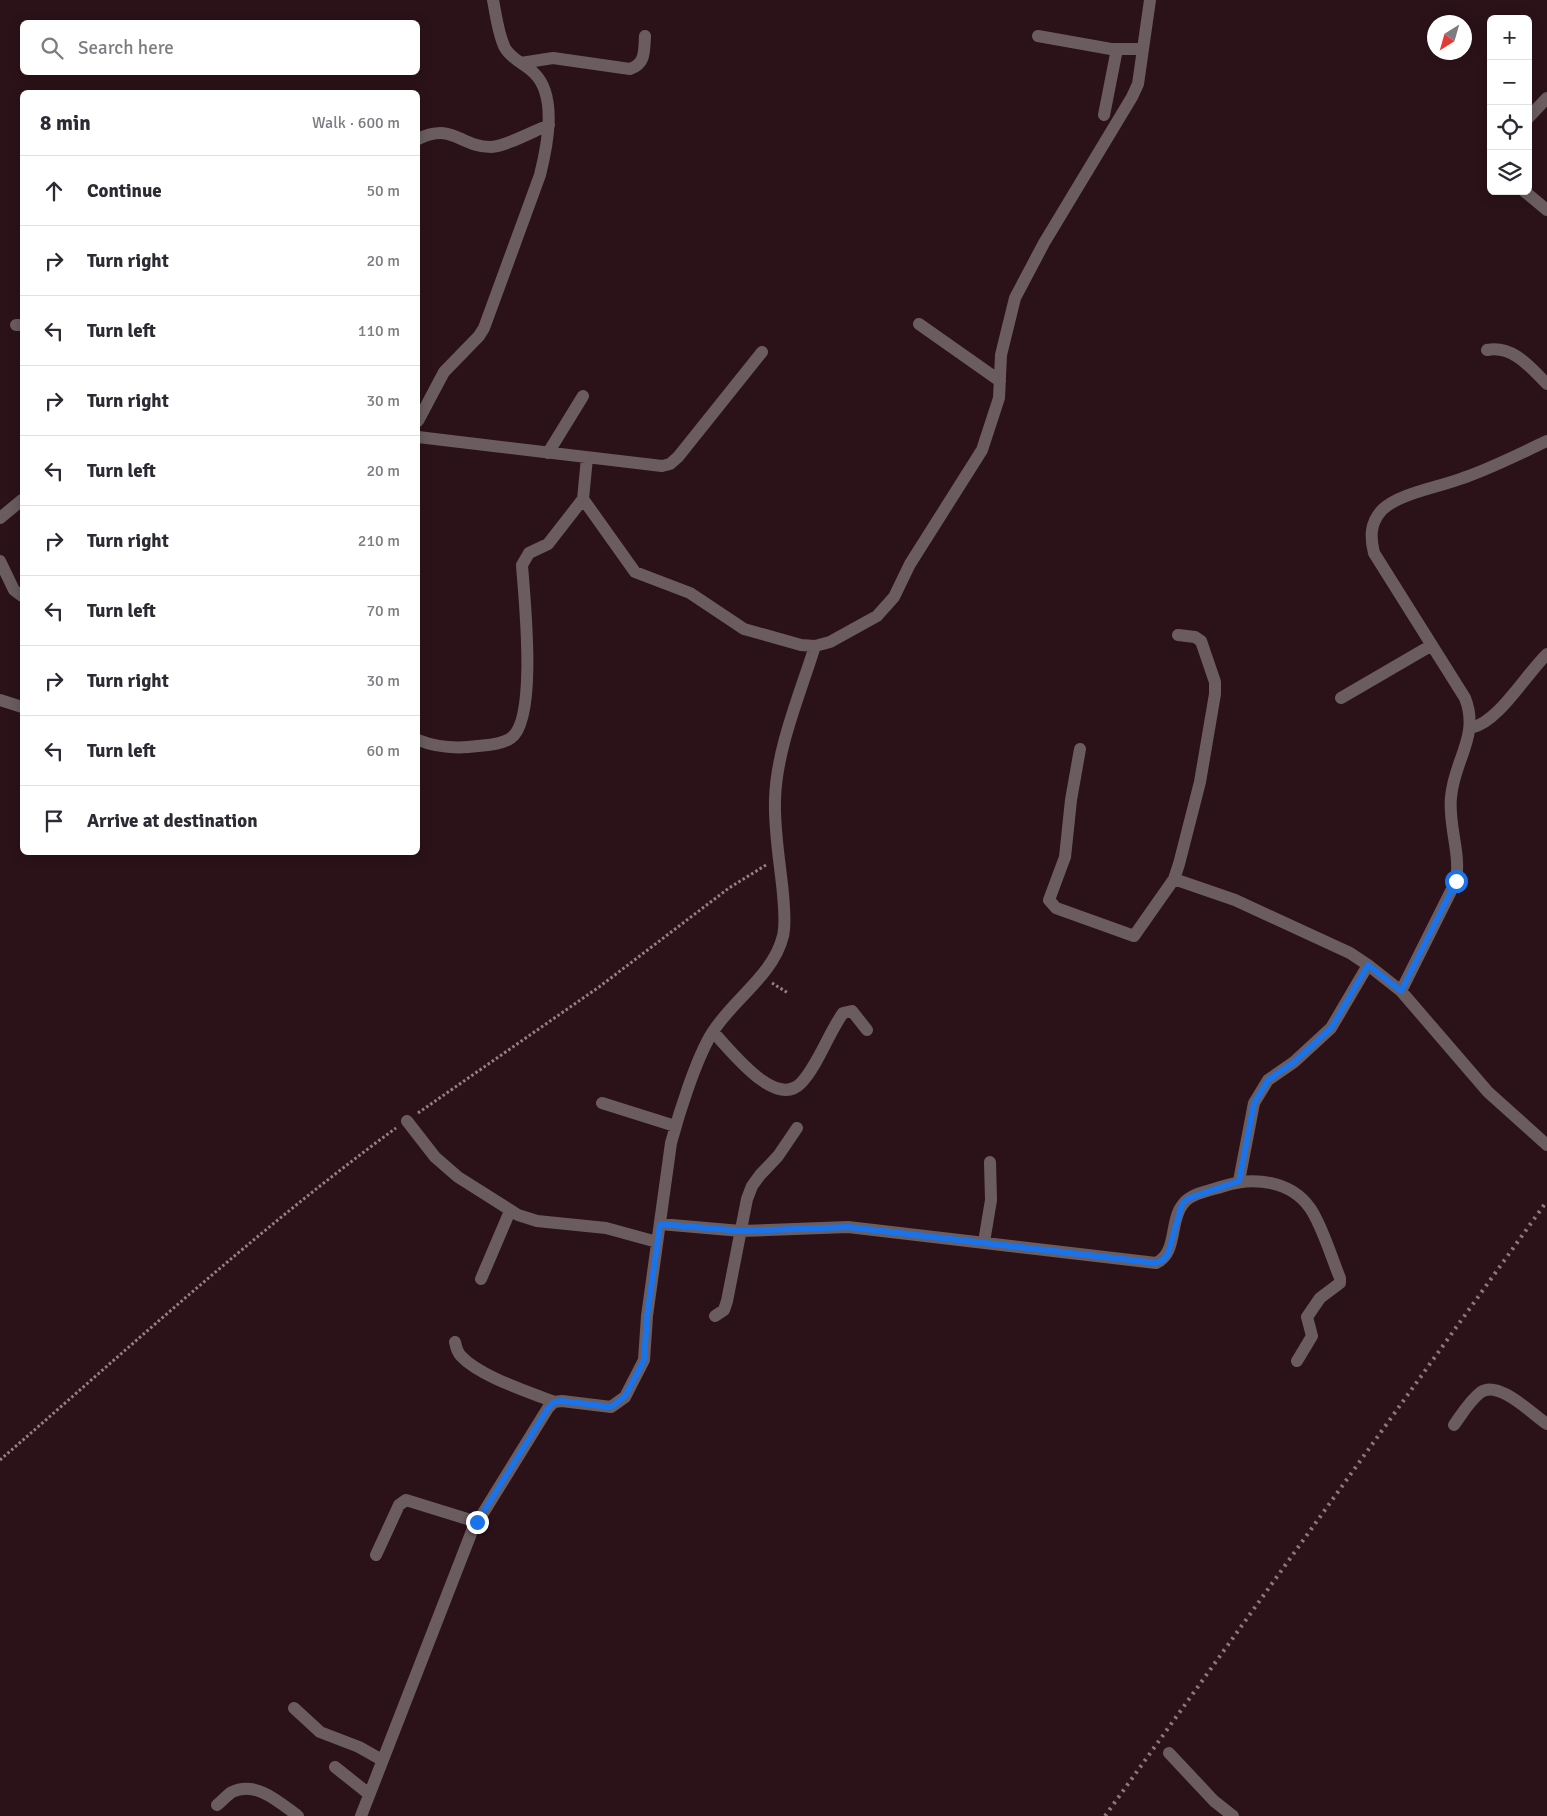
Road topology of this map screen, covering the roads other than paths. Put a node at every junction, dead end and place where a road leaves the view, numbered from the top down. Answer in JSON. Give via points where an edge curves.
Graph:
{"nodes":[{"id":1,"x":493,"y":0,"type":"edge"},
{"id":2,"x":1150,"y":0,"type":"edge"},
{"id":3,"x":645,"y":36,"type":"dead end"},
{"id":4,"x":1038,"y":36,"type":"dead end"},
{"id":5,"x":1116,"y":49,"type":"junction"},
{"id":6,"x":1143,"y":49,"type":"junction"},
{"id":7,"x":521,"y":63,"type":"junction"},
{"id":8,"x":1547,"y":98,"type":"edge"},
{"id":9,"x":1532,"y":114,"type":"edge"},
{"id":10,"x":1104,"y":115,"type":"dead end"},
{"id":11,"x":549,"y":125,"type":"junction"},
{"id":12,"x":420,"y":138,"type":"edge"},
{"id":13,"x":1529,"y":195,"type":"edge"},
{"id":14,"x":1547,"y":210,"type":"edge"},
{"id":15,"x":919,"y":324,"type":"dead end"},
{"id":16,"x":1486,"y":350,"type":"dead end"},
{"id":17,"x":762,"y":352,"type":"dead end"},
{"id":18,"x":1000,"y":381,"type":"junction"},
{"id":19,"x":1547,"y":384,"type":"edge"},
{"id":20,"x":583,"y":396,"type":"dead end"},
{"id":21,"x":420,"y":417,"type":"edge"},
{"id":22,"x":420,"y":437,"type":"edge"},
{"id":23,"x":1547,"y":441,"type":"edge"},
{"id":24,"x":548,"y":453,"type":"junction"},
{"id":25,"x":588,"y":458,"type":"junction"},
{"id":26,"x":583,"y":499,"type":"junction"},
{"id":27,"x":20,"y":502,"type":"edge"},
{"id":28,"x":0,"y":518,"type":"edge"},
{"id":29,"x":0,"y":561,"type":"edge"},
{"id":30,"x":20,"y":594,"type":"edge"},
{"id":31,"x":1178,"y":635,"type":"dead end"},
{"id":32,"x":1432,"y":645,"type":"junction"},
{"id":33,"x":815,"y":646,"type":"junction"},
{"id":34,"x":1547,"y":654,"type":"edge"},
{"id":35,"x":1341,"y":698,"type":"dead end"},
{"id":36,"x":0,"y":700,"type":"edge"},
{"id":37,"x":20,"y":707,"type":"edge"},
{"id":38,"x":1471,"y":728,"type":"junction"},
{"id":39,"x":420,"y":741,"type":"edge"},
{"id":40,"x":1080,"y":748,"type":"dead end"},
{"id":41,"x":1174,"y":879,"type":"junction"},
{"id":42,"x":1368,"y":965,"type":"junction"},
{"id":43,"x":1401,"y":991,"type":"junction"},
{"id":44,"x":867,"y":1030,"type":"dead end"},
{"id":45,"x":713,"y":1032,"type":"junction"},
{"id":46,"x":602,"y":1104,"type":"dead end"},
{"id":47,"x":407,"y":1121,"type":"road end"},
{"id":48,"x":676,"y":1126,"type":"junction"},
{"id":49,"x":798,"y":1128,"type":"dead end"},
{"id":50,"x":1547,"y":1145,"type":"edge"},
{"id":51,"x":990,"y":1162,"type":"dead end"},
{"id":52,"x":1239,"y":1181,"type":"junction"},
{"id":53,"x":510,"y":1211,"type":"junction"},
{"id":54,"x":660,"y":1224,"type":"junction"},
{"id":55,"x":741,"y":1231,"type":"junction"},
{"id":56,"x":657,"y":1242,"type":"junction"},
{"id":57,"x":984,"y":1242,"type":"junction"},
{"id":58,"x":481,"y":1279,"type":"dead end"},
{"id":59,"x":715,"y":1316,"type":"dead end"},
{"id":60,"x":455,"y":1342,"type":"dead end"},
{"id":61,"x":1297,"y":1361,"type":"dead end"},
{"id":62,"x":554,"y":1402,"type":"junction"},
{"id":63,"x":1547,"y":1424,"type":"edge"},
{"id":64,"x":1454,"y":1425,"type":"dead end"},
{"id":65,"x":477,"y":1522,"type":"junction"},
{"id":66,"x":376,"y":1555,"type":"dead end"},
{"id":67,"x":294,"y":1708,"type":"dead end"},
{"id":68,"x":1169,"y":1753,"type":"dead end"},
{"id":69,"x":382,"y":1760,"type":"junction"},
{"id":70,"x":335,"y":1767,"type":"dead end"},
{"id":71,"x":369,"y":1794,"type":"junction"},
{"id":72,"x":217,"y":1805,"type":"dead end"},
{"id":73,"x":298,"y":1816,"type":"edge"},
{"id":74,"x":361,"y":1816,"type":"edge"},
{"id":75,"x":1233,"y":1816,"type":"edge"}],
"edges":[{"from":1,"to":7,"type":"street","via":[[506,49]]},
{"from":2,"to":6,"type":"street"},
{"from":3,"to":7,"type":"street","via":[[644,57],[640,64],[630,69],[554,58]]},
{"from":4,"to":5,"type":"street"},
{"from":5,"to":6,"type":"street"},
{"from":5,"to":10,"type":"street"},
{"from":6,"to":18,"type":"street","via":[[1138,84],[1132,97],[1044,243],[1016,298],[1001,354]]},
{"from":7,"to":11,"type":"street","via":[[542,82],[547,95]]},
{"from":8,"to":9,"type":"street"},
{"from":11,"to":12,"type":"street","via":[[493,147],[442,132]]},
{"from":11,"to":21,"type":"street","via":[[540,175],[484,328],[444,372]]},
{"from":13,"to":14,"type":"street"},
{"from":15,"to":18,"type":"street"},
{"from":16,"to":19,"type":"street","via":[[1498,348],[1510,352]]},
{"from":17,"to":25,"type":"street","via":[[670,464],[662,466]]},
{"from":18,"to":33,"type":"street","via":[[999,398],[978,458],[910,564],[886,608],[830,642]]},
{"from":20,"to":24,"type":"street"},
{"from":22,"to":24,"type":"street"},
{"from":23,"to":32,"type":"street","via":[[1466,477],[1395,501],[1382,510],[1373,523],[1370,537],[1374,553]]},
{"from":24,"to":25,"type":"street"},
{"from":25,"to":26,"type":"street"},
{"from":26,"to":33,"type":"street","via":[[635,572],[690,593],[744,629]]},
{"from":26,"to":39,"type":"street","via":[[548,544],[530,553],[522,564],[529,658],[522,720],[511,738],[460,748],[444,748]]},
{"from":27,"to":28,"type":"street"},
{"from":29,"to":30,"type":"street","via":[[14,590]]},
{"from":31,"to":41,"type":"street","via":[[1201,641],[1216,694],[1200,782]]},
{"from":32,"to":35,"type":"street"},
{"from":32,"to":38,"type":"street","via":[[1465,698],[1471,712]]},
{"from":33,"to":45,"type":"street","via":[[776,778],[784,934],[768,967]]},
{"from":34,"to":38,"type":"street","via":[[1493,716]]},
{"from":36,"to":37,"type":"street"},
{"from":38,"to":43,"type":"street","via":[[1450,800],[1459,867],[1456,881]]},
{"from":40,"to":41,"type":"street","via":[[1067,844],[1050,900],[1052,905],[1134,936]]},
{"from":41,"to":42,"type":"street","via":[[1235,900],[1350,953]]},
{"from":42,"to":43,"type":"street"},
{"from":42,"to":52,"type":"street","via":[[1331,1028],[1294,1062],[1268,1080],[1260,1091],[1254,1103]]},
{"from":43,"to":50,"type":"street","via":[[1488,1092]]},
{"from":44,"to":45,"type":"street","via":[[857,1014],[852,1011],[844,1013],[800,1084],[777,1090],[766,1084]]},
{"from":45,"to":48,"type":"street"},
{"from":46,"to":48,"type":"street"},
{"from":47,"to":53,"type":"street","via":[[435,1157],[458,1177]]},
{"from":48,"to":54,"type":"street"},
{"from":49,"to":55,"type":"street","via":[[752,1186]]},
{"from":51,"to":57,"type":"street","via":[[991,1200]]},
{"from":52,"to":57,"type":"street","via":[[1189,1198],[1182,1204],[1168,1253],[1156,1263]]},
{"from":52,"to":61,"type":"street","via":[[1272,1182],[1300,1197],[1311,1209],[1340,1278],[1340,1283],[1320,1298],[1307,1317],[1312,1336]]},
{"from":53,"to":56,"type":"street","via":[[537,1221],[606,1228]]},
{"from":53,"to":58,"type":"street"},
{"from":54,"to":55,"type":"street"},
{"from":54,"to":56,"type":"street"},
{"from":55,"to":57,"type":"street","via":[[848,1227]]},
{"from":55,"to":59,"type":"street","via":[[724,1310]]},
{"from":56,"to":62,"type":"street","via":[[644,1360],[625,1396],[611,1407]]},
{"from":60,"to":62,"type":"street","via":[[461,1357],[481,1370]]},
{"from":62,"to":65,"type":"street"},
{"from":63,"to":64,"type":"street","via":[[1503,1391],[1492,1388],[1482,1392]]},
{"from":65,"to":66,"type":"street","via":[[406,1500],[399,1505]]},
{"from":65,"to":69,"type":"street"},
{"from":67,"to":69,"type":"street","via":[[320,1732]]},
{"from":68,"to":75,"type":"street"},
{"from":69,"to":71,"type":"street"},
{"from":70,"to":71,"type":"street"},
{"from":71,"to":74,"type":"street"},
{"from":72,"to":73,"type":"street","via":[[232,1792],[248,1788],[259,1790]]}]}
